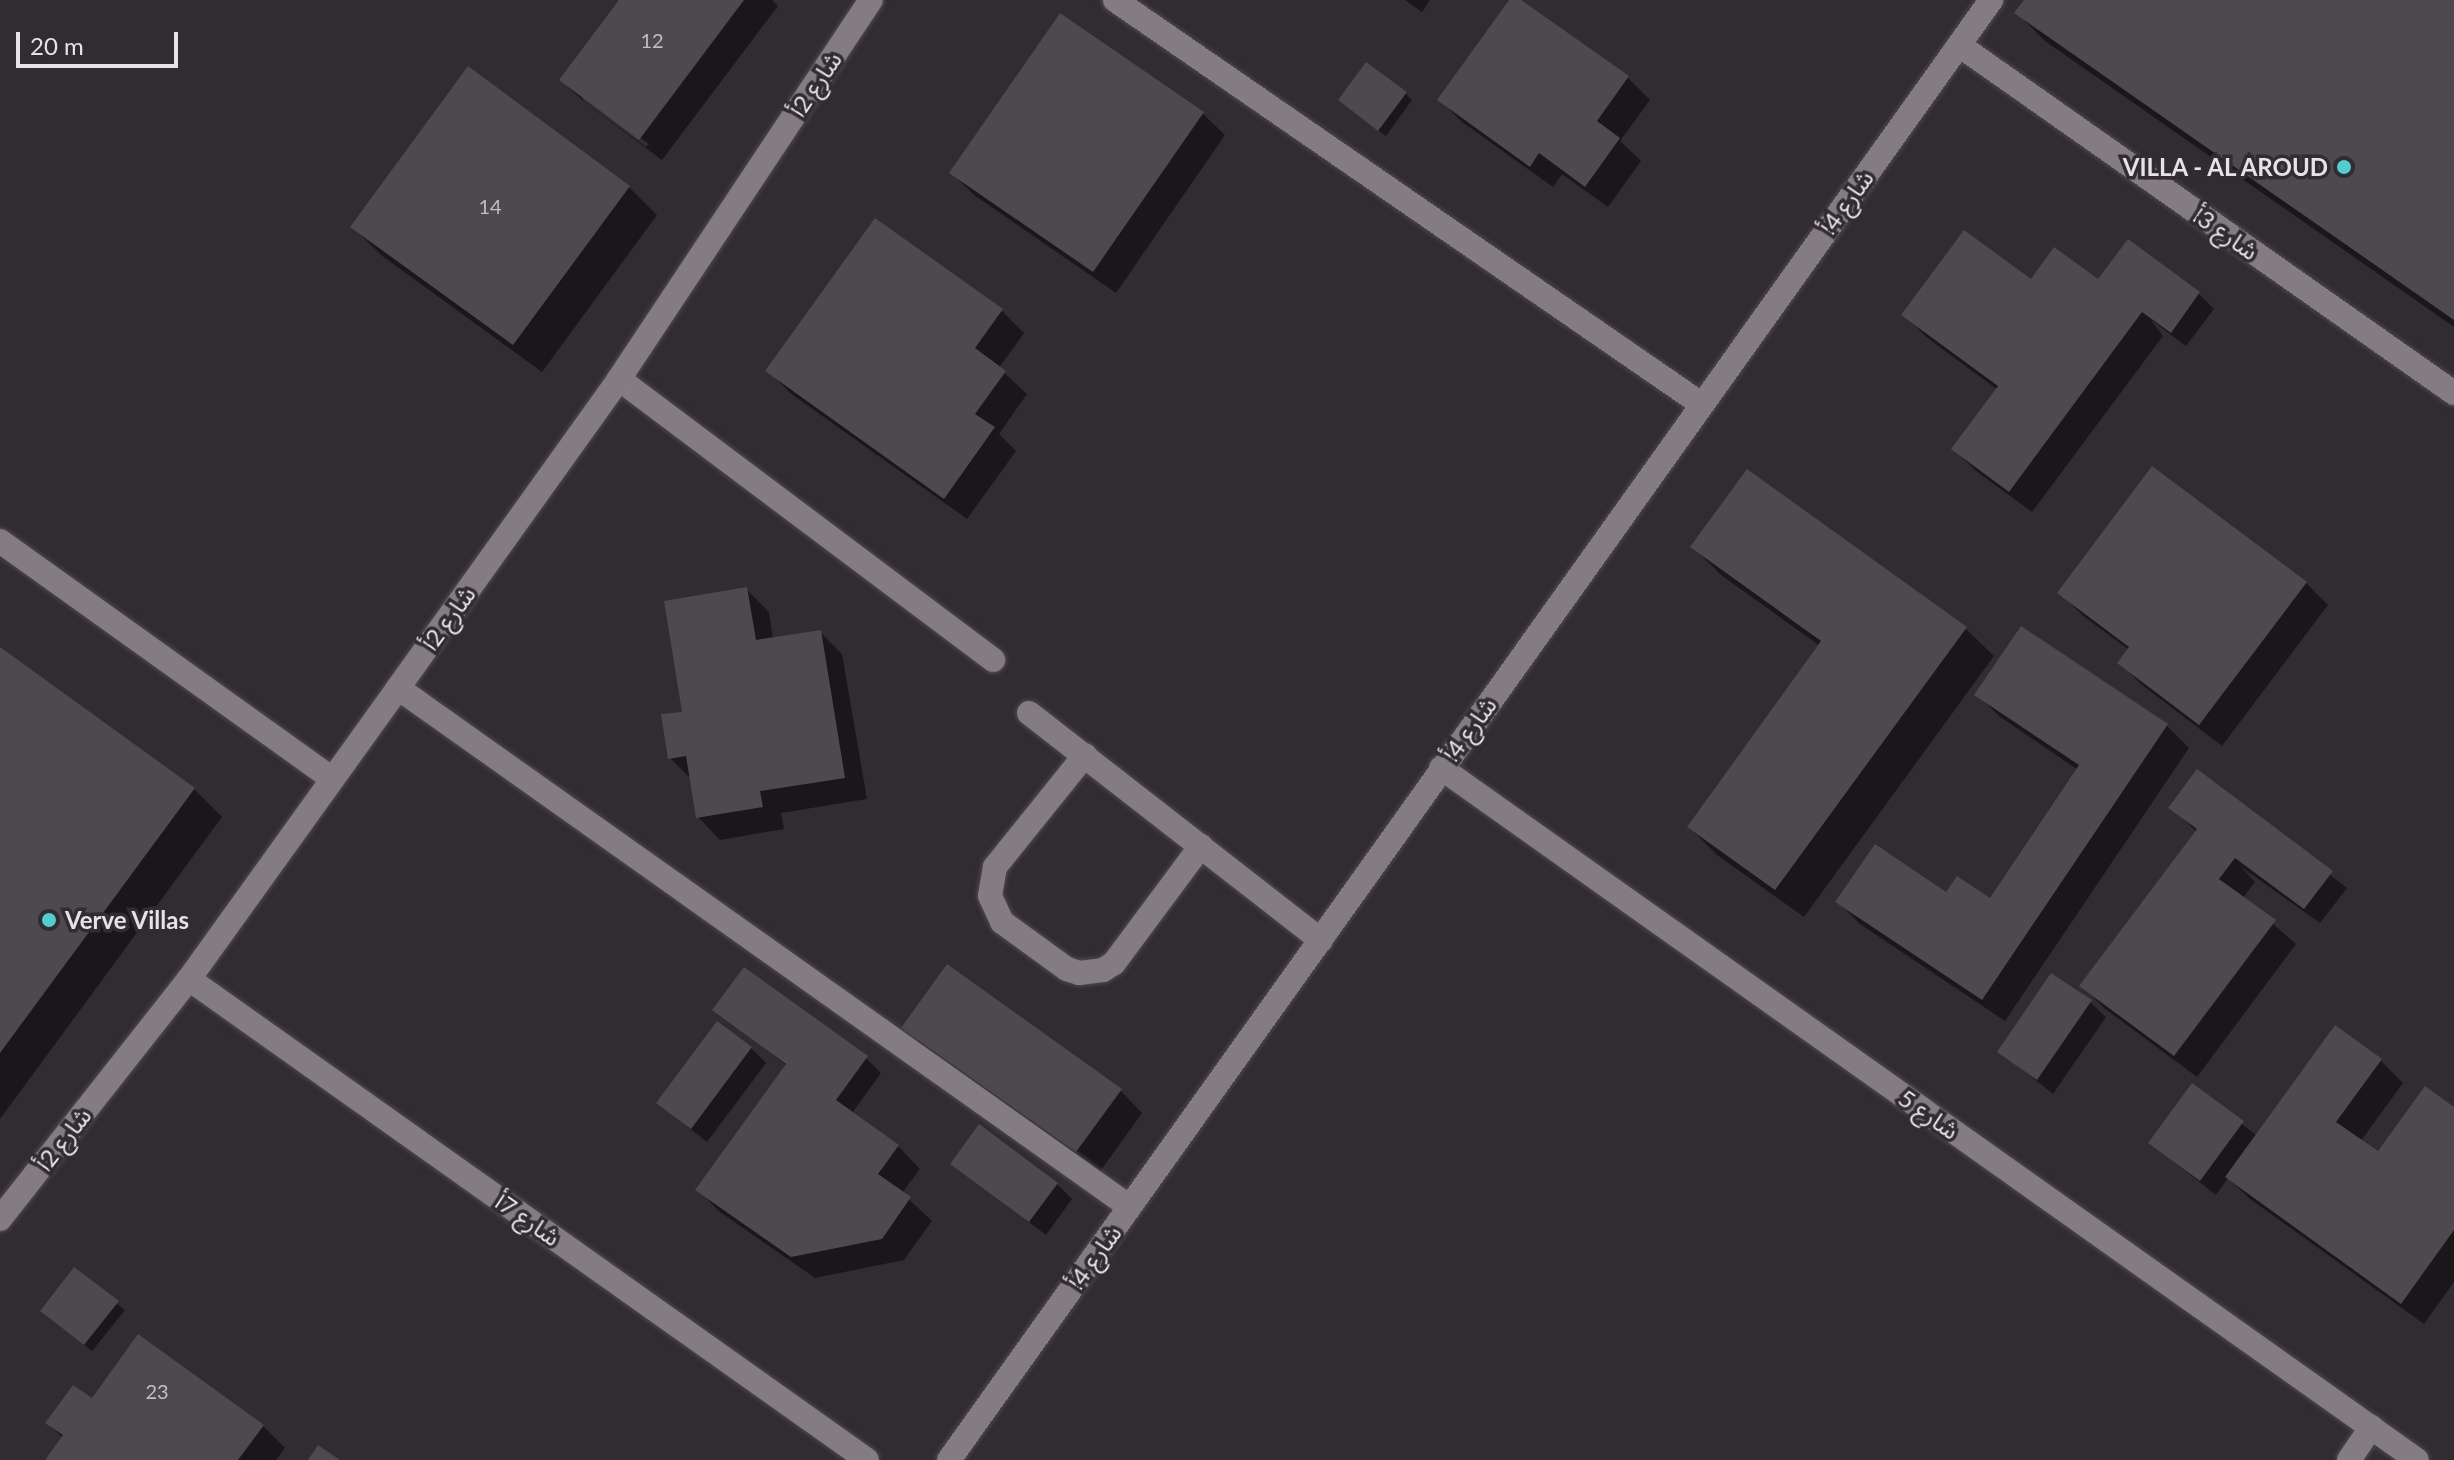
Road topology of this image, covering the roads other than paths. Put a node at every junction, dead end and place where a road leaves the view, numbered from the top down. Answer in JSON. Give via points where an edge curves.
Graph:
{"nodes":[{"id":1,"x":871,"y":0,"type":"edge"},
{"id":2,"x":1115,"y":0,"type":"edge"},
{"id":3,"x":1991,"y":0,"type":"edge"},
{"id":4,"x":1959,"y":45,"type":"junction"},
{"id":5,"x":619,"y":379,"type":"junction"},
{"id":6,"x":2454,"y":393,"type":"edge"},
{"id":7,"x":1701,"y":404,"type":"junction"},
{"id":8,"x":0,"y":541,"type":"edge"},
{"id":9,"x":993,"y":660,"type":"dead end"},
{"id":10,"x":398,"y":688,"type":"junction"},
{"id":11,"x":1029,"y":713,"type":"dead end"},
{"id":12,"x":1085,"y":755,"type":"junction"},
{"id":13,"x":1441,"y":768,"type":"junction"},
{"id":14,"x":332,"y":779,"type":"junction"},
{"id":15,"x":1201,"y":846,"type":"junction"},
{"id":16,"x":1321,"y":940,"type":"junction"},
{"id":17,"x":189,"y":979,"type":"junction"},
{"id":18,"x":1130,"y":1207,"type":"junction"},
{"id":19,"x":0,"y":1219,"type":"edge"},
{"id":20,"x":2371,"y":1427,"type":"junction"},
{"id":21,"x":867,"y":1460,"type":"edge"},
{"id":22,"x":949,"y":1460,"type":"edge"},
{"id":23,"x":2349,"y":1460,"type":"edge"},
{"id":24,"x":2417,"y":1460,"type":"edge"}],
"edges":[{"from":1,"to":5,"type":"street","name":"شارع 2أ"},
{"from":2,"to":7,"type":"street"},
{"from":3,"to":4,"type":"street","name":"شارع 4أ"},
{"from":4,"to":6,"type":"street","name":"شارع 3أ"},
{"from":4,"to":7,"type":"street","name":"شارع 4أ"},
{"from":5,"to":9,"type":"street"},
{"from":5,"to":10,"type":"street","name":"شارع 2أ"},
{"from":7,"to":13,"type":"street","name":"شارع 4أ"},
{"from":8,"to":14,"type":"street"},
{"from":10,"to":14,"type":"street","name":"شارع 2أ"},
{"from":10,"to":18,"type":"street"},
{"from":11,"to":12,"type":"street"},
{"from":12,"to":15,"type":"street"},
{"from":12,"to":15,"type":"street","via":[[995,867],[990,896],[1002,922],[1067,969],[1103,970],[1114,963]]},
{"from":13,"to":16,"type":"street","name":"شارع 4أ"},
{"from":13,"to":20,"type":"street","name":"شارع 5"},
{"from":14,"to":17,"type":"street","name":"شارع 2أ"},
{"from":15,"to":16,"type":"street"},
{"from":16,"to":18,"type":"street","name":"شارع 4أ"},
{"from":17,"to":19,"type":"street","name":"شارع 2أ"},
{"from":17,"to":21,"type":"street","name":"شارع 7أ"},
{"from":18,"to":22,"type":"street","name":"شارع 4أ"},
{"from":20,"to":23,"type":"street"},
{"from":20,"to":24,"type":"street","name":"شارع 5"}]}
